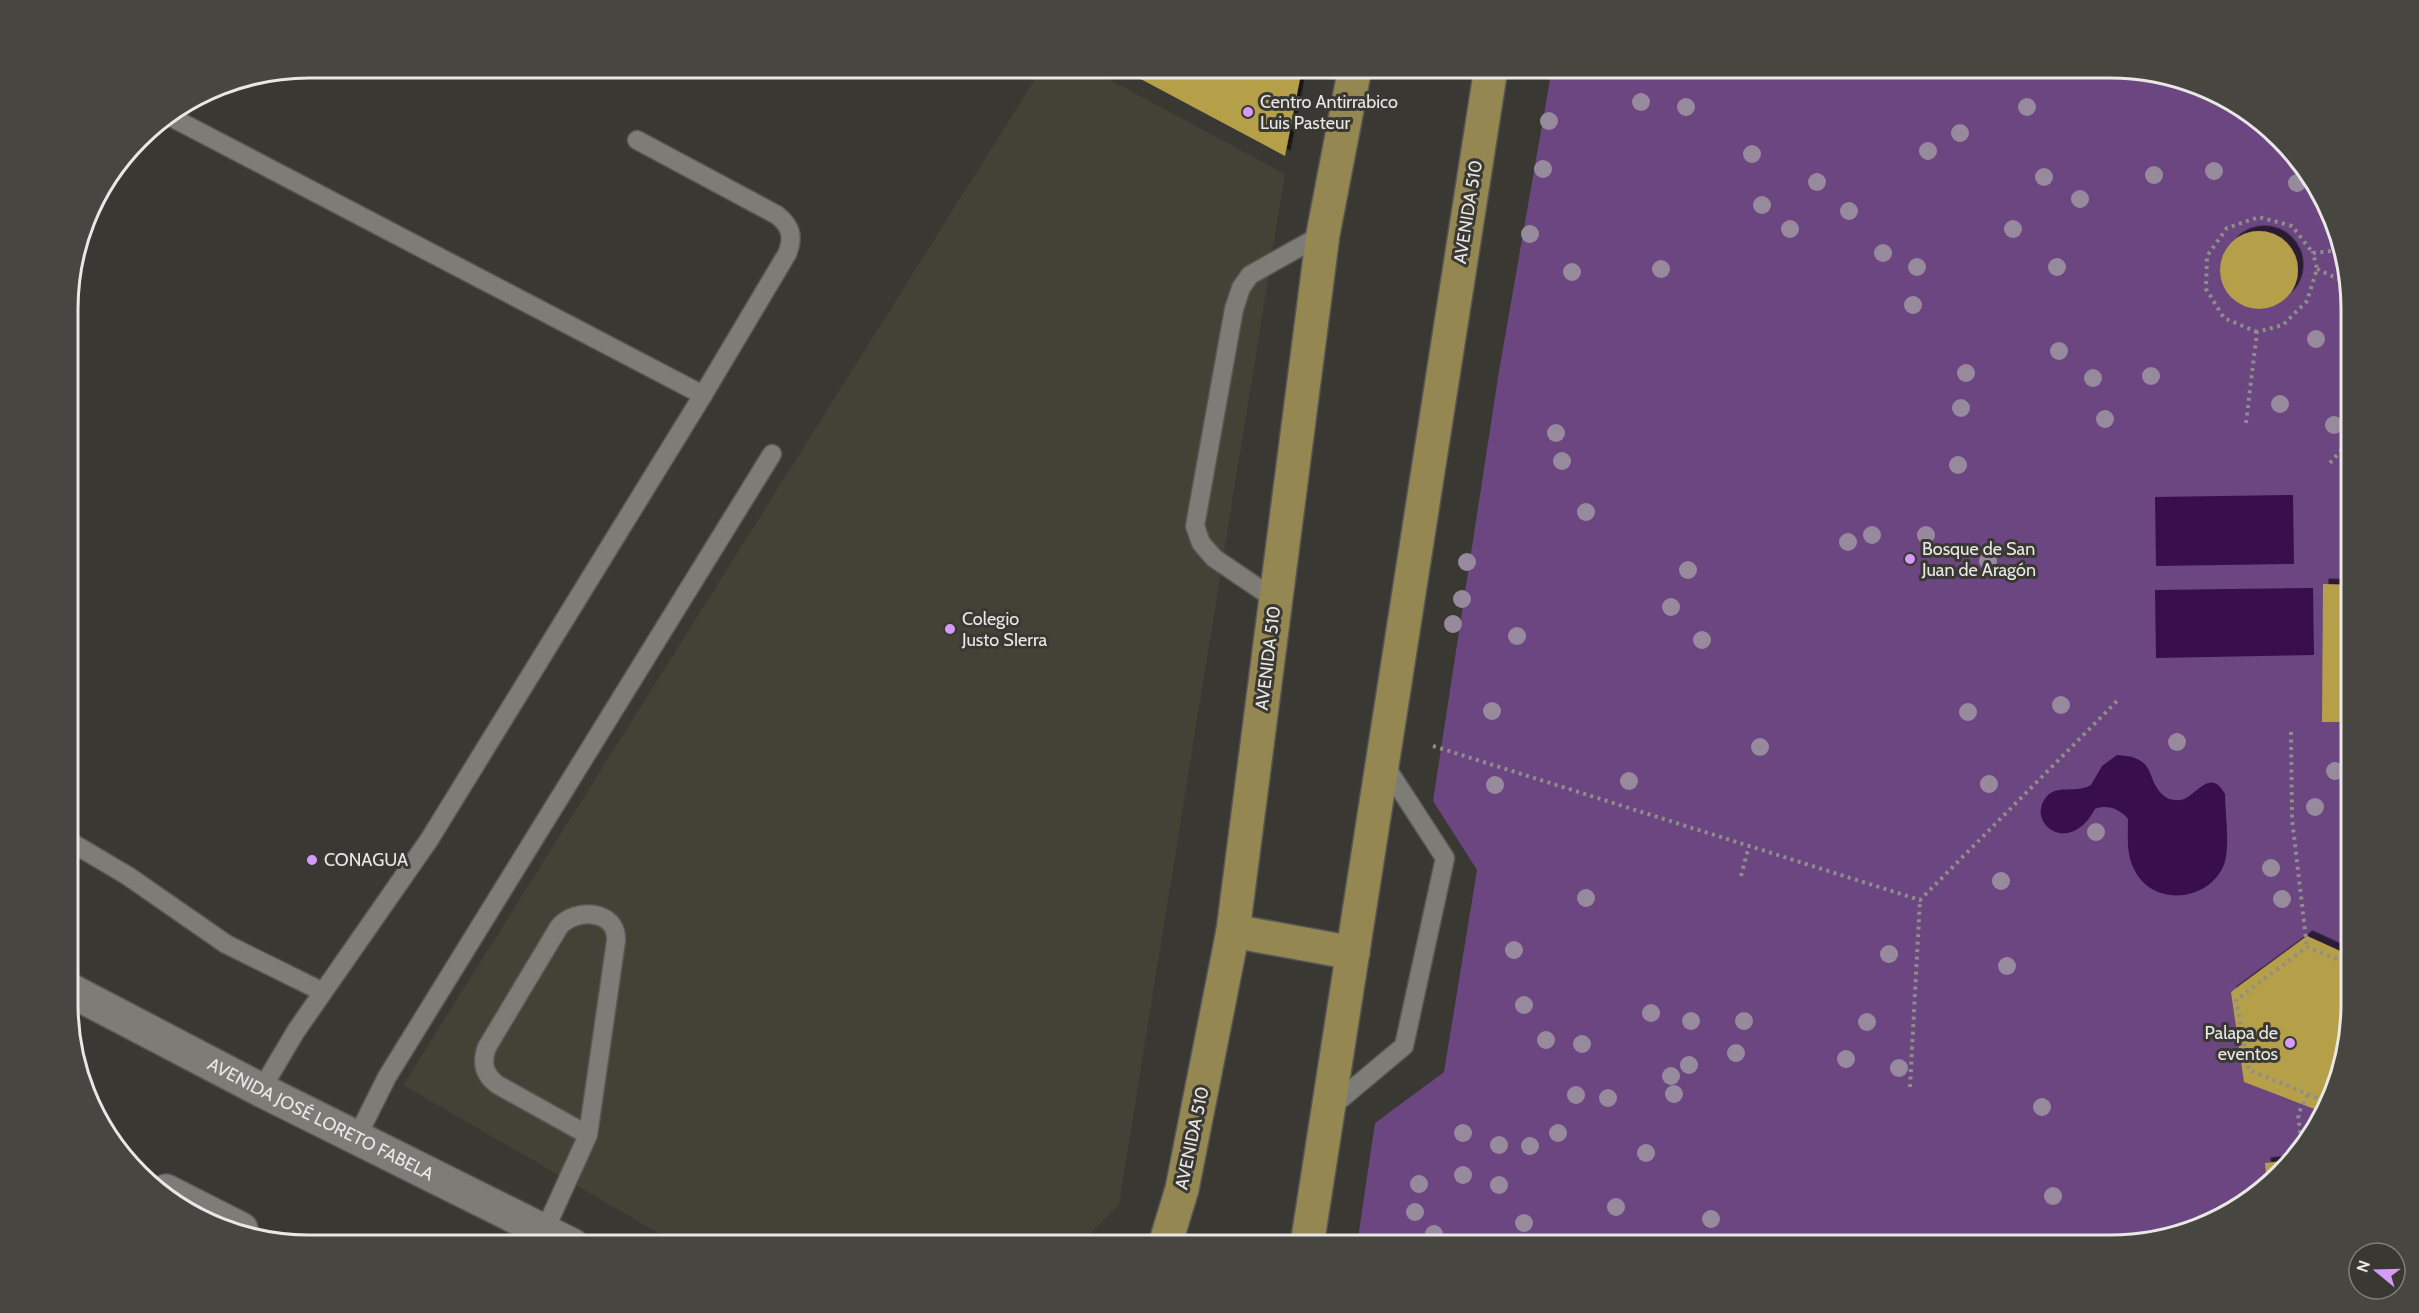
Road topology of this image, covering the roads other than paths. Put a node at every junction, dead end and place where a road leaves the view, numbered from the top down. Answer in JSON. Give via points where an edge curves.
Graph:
{"nodes":[{"id":1,"x":1353,"y":78,"type":"edge"},
{"id":2,"x":1489,"y":78,"type":"edge"},
{"id":3,"x":177,"y":120,"type":"edge"},
{"id":4,"x":637,"y":140,"type":"dead end"},
{"id":5,"x":1323,"y":234,"type":"junction"},
{"id":6,"x":703,"y":395,"type":"junction"},
{"id":7,"x":772,"y":454,"type":"dead end"},
{"id":8,"x":1276,"y":600,"type":"junction"},
{"id":9,"x":1383,"y":762,"type":"junction"},
{"id":10,"x":78,"y":846,"type":"edge"},
{"id":11,"x":1233,"y":931,"type":"junction"},
{"id":12,"x":1353,"y":953,"type":"junction"},
{"id":13,"x":323,"y":992,"type":"junction"},
{"id":14,"x":78,"y":995,"type":"edge"},
{"id":15,"x":261,"y":1090,"type":"junction"},
{"id":16,"x":1328,"y":1109,"type":"junction"},
{"id":17,"x":588,"y":1135,"type":"junction"},
{"id":18,"x":357,"y":1137,"type":"junction"},
{"id":19,"x":1182,"y":1189,"type":"junction"},
{"id":20,"x":550,"y":1235,"type":"edge"},
{"id":21,"x":559,"y":1235,"type":"edge"},
{"id":22,"x":1153,"y":1235,"type":"edge"},
{"id":23,"x":1167,"y":1235,"type":"edge"},
{"id":24,"x":1309,"y":1235,"type":"edge"}],
"edges":[{"from":1,"to":5,"type":"main road","name":"AVENIDA 510"},
{"from":2,"to":9,"type":"main road","name":"AVENIDA 510"},
{"from":3,"to":6,"type":"lane"},
{"from":4,"to":6,"type":"lane","via":[[777,215],[791,232],[788,254]]},
{"from":5,"to":8,"type":"main road","name":"AVENIDA 510"},
{"from":5,"to":8,"type":"lane","via":[[1250,275],[1241,288],[1195,526],[1214,558]]},
{"from":6,"to":13,"type":"lane","via":[[429,840]]},
{"from":7,"to":18,"type":"lane","via":[[387,1077]]},
{"from":8,"to":11,"type":"main road","name":"AVENIDA 510"},
{"from":9,"to":12,"type":"main road","name":"AVENIDA 510"},
{"from":9,"to":16,"type":"lane","via":[[1445,858],[1404,1046]]},
{"from":10,"to":13,"type":"lane","via":[[226,944]]},
{"from":11,"to":12,"type":"main road"},
{"from":11,"to":19,"type":"main road","name":"AVENIDA 510"},
{"from":12,"to":16,"type":"main road","name":"AVENIDA 510"},
{"from":13,"to":15,"type":"lane"},
{"from":14,"to":15,"type":"main road","name":"AVENIDA JOSÉ LORETO FABELA"},
{"from":15,"to":18,"type":"main road","name":"AVENIDA JOSÉ LORETO FABELA"},
{"from":16,"to":24,"type":"main road","name":"AVENIDA 510"},
{"from":17,"to":17,"type":"lane","via":[[616,934],[604,919],[582,914],[565,920],[559,927],[483,1057],[489,1079]]},
{"from":17,"to":21,"type":"lane"},
{"from":18,"to":20,"type":"main road","name":"AVENIDA JOSÉ LORETO FABELA"},
{"from":19,"to":22,"type":"main road"},
{"from":19,"to":23,"type":"main road","name":"AVENIDA 510"}]}
